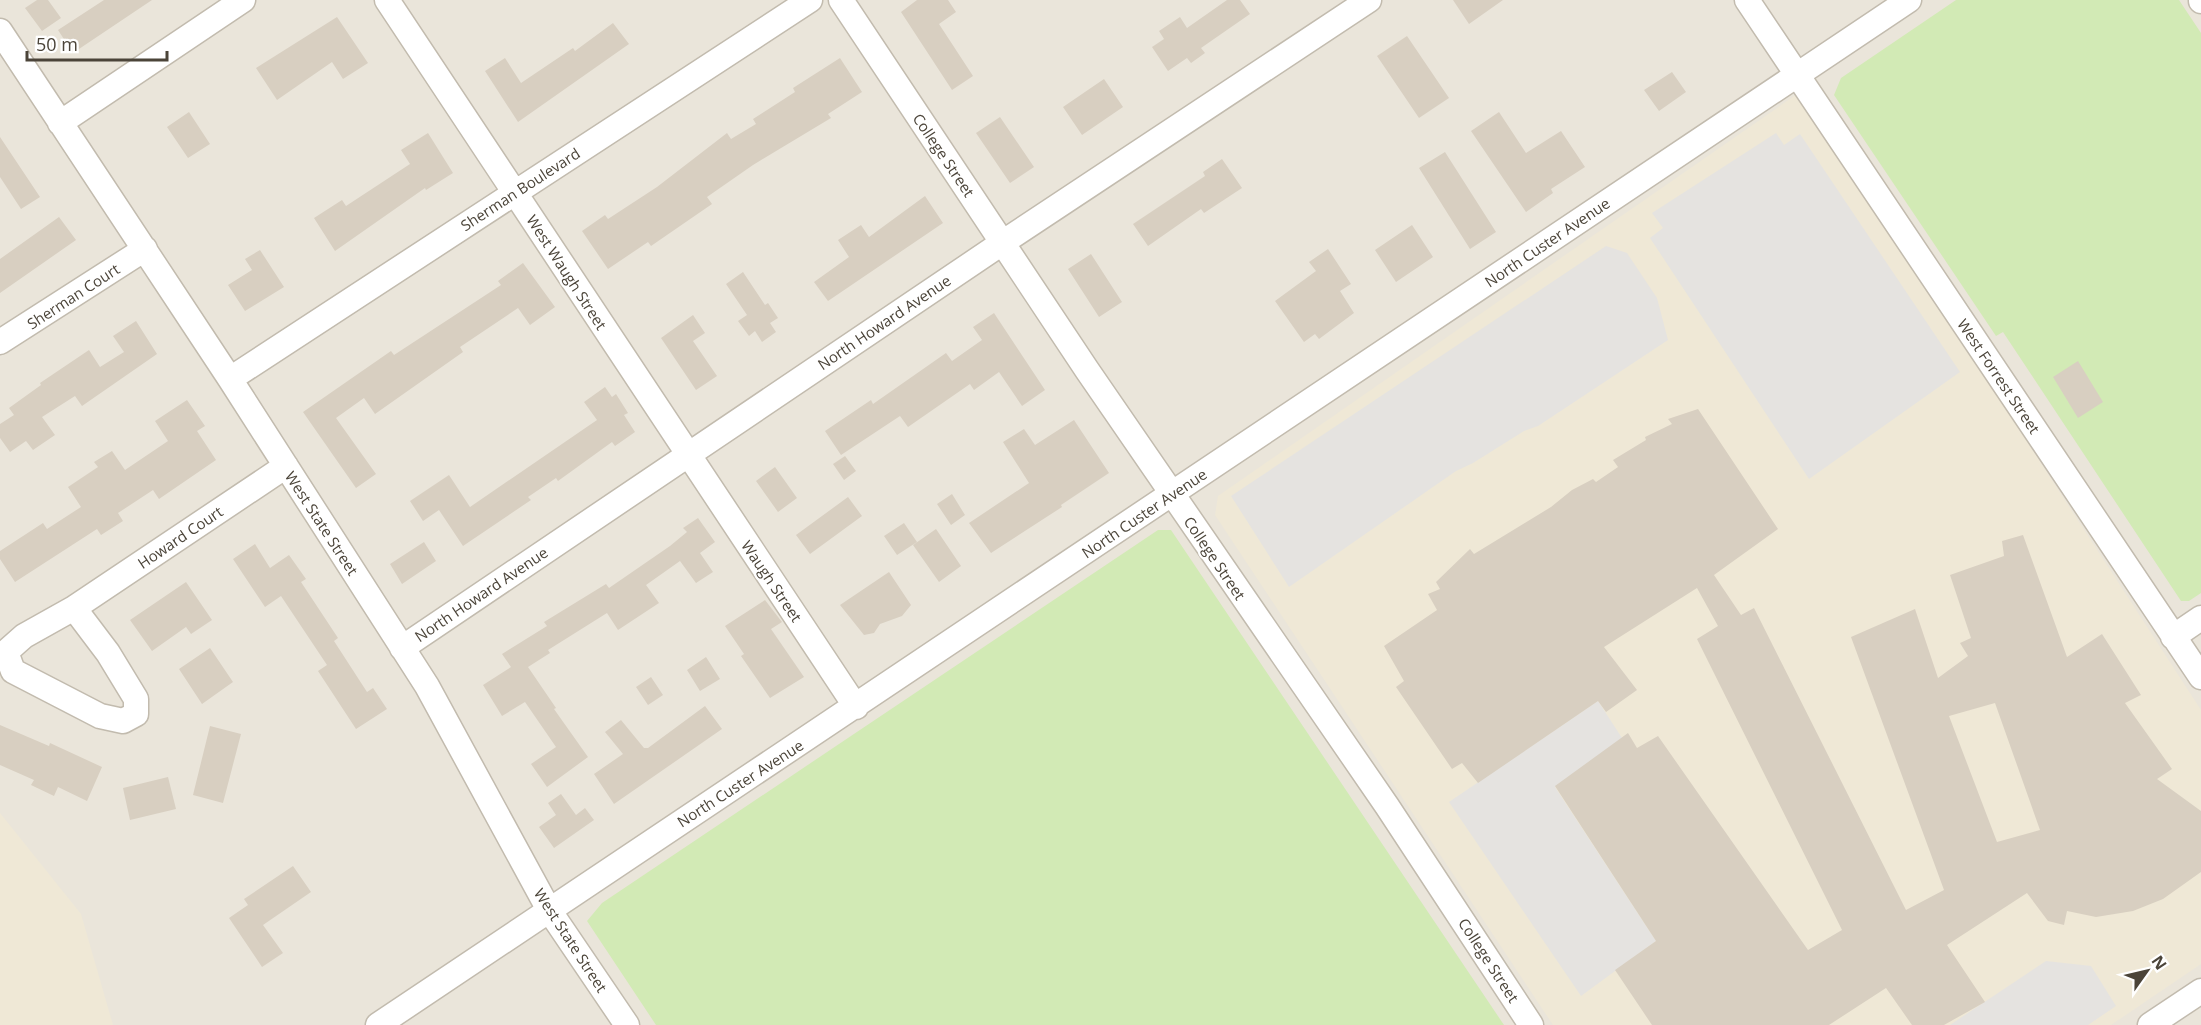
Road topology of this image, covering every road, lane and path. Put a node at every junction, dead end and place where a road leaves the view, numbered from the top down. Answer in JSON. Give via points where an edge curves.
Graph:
{"nodes":[{"id":1,"x":243,"y":0,"type":"edge"},
{"id":2,"x":387,"y":0,"type":"edge"},
{"id":3,"x":810,"y":0,"type":"edge"},
{"id":4,"x":841,"y":0,"type":"edge"},
{"id":5,"x":1369,"y":0,"type":"edge"},
{"id":6,"x":1747,"y":0,"type":"edge"},
{"id":7,"x":1909,"y":0,"type":"edge"},
{"id":8,"x":0,"y":31,"type":"edge"},
{"id":9,"x":1797,"y":75,"type":"junction"},
{"id":10,"x":60,"y":123,"type":"junction"},
{"id":11,"x":515,"y":193,"type":"junction"},
{"id":12,"x":1002,"y":243,"type":"junction"},
{"id":13,"x":145,"y":249,"type":"junction"},
{"id":14,"x":0,"y":342,"type":"edge"},
{"id":15,"x":230,"y":378,"type":"junction"},
{"id":16,"x":688,"y":455,"type":"junction"},
{"id":17,"x":286,"y":466,"type":"junction"},
{"id":18,"x":1173,"y":494,"type":"junction"},
{"id":19,"x":74,"y":608,"type":"junction"},
{"id":20,"x":2201,"y":618,"type":"edge"},
{"id":21,"x":2173,"y":637,"type":"junction"},
{"id":22,"x":402,"y":648,"type":"junction"},
{"id":23,"x":2201,"y":677,"type":"edge"},
{"id":24,"x":856,"y":707,"type":"junction"},
{"id":25,"x":549,"y":909,"type":"junction"},
{"id":26,"x":2201,"y":991,"type":"edge"},
{"id":27,"x":378,"y":1025,"type":"edge"},
{"id":28,"x":627,"y":1025,"type":"edge"},
{"id":29,"x":1531,"y":1025,"type":"edge"},
{"id":30,"x":2150,"y":1025,"type":"edge"}],
"edges":[{"from":1,"to":10,"type":"street"},
{"from":2,"to":11,"type":"street","name":"West Waugh Street"},
{"from":3,"to":11,"type":"street","name":"Sherman Boulevard"},
{"from":4,"to":12,"type":"street","name":"College Street"},
{"from":5,"to":12,"type":"street","name":"North Howard Avenue"},
{"from":6,"to":9,"type":"street","name":"West Forrest Street"},
{"from":7,"to":9,"type":"street","name":"North Custer Avenue"},
{"from":8,"to":10,"type":"street","name":"West State Street"},
{"from":9,"to":18,"type":"street","name":"North Custer Avenue"},
{"from":9,"to":21,"type":"street","name":"West Forrest Street"},
{"from":10,"to":13,"type":"street","name":"West State Street"},
{"from":11,"to":15,"type":"street","name":"Sherman Boulevard"},
{"from":11,"to":16,"type":"street","name":"West Waugh Street"},
{"from":12,"to":16,"type":"street","name":"North Howard Avenue"},
{"from":12,"to":18,"type":"street","name":"College Street"},
{"from":13,"to":14,"type":"street","name":"Sherman Court"},
{"from":13,"to":15,"type":"street","name":"West State Street"},
{"from":15,"to":17,"type":"street","name":"West State Street"},
{"from":16,"to":22,"type":"street","name":"North Howard Avenue"},
{"from":16,"to":24,"type":"street","name":"Waugh Street"},
{"from":17,"to":19,"type":"street","name":"Howard Court"},
{"from":17,"to":22,"type":"street","name":"West State Street"},
{"from":18,"to":24,"type":"street","name":"North Custer Avenue"},
{"from":18,"to":29,"type":"street","name":"College Street","via":[[1393,814]]},
{"from":19,"to":19,"type":"street","name":"Howard Court","via":[[24,636],[6,652],[13,671],[100,717],[123,721],[136,714],[136,699]]},
{"from":20,"to":21,"type":"street"},
{"from":21,"to":23,"type":"street","name":"West Forrest Street"},
{"from":22,"to":25,"type":"street","name":"West State Street","via":[[427,686]]},
{"from":24,"to":25,"type":"street","name":"North Custer Avenue"},
{"from":25,"to":27,"type":"street","name":"North Custer Avenue"},
{"from":25,"to":28,"type":"street","name":"West State Street"},
{"from":26,"to":30,"type":"street"}]}
